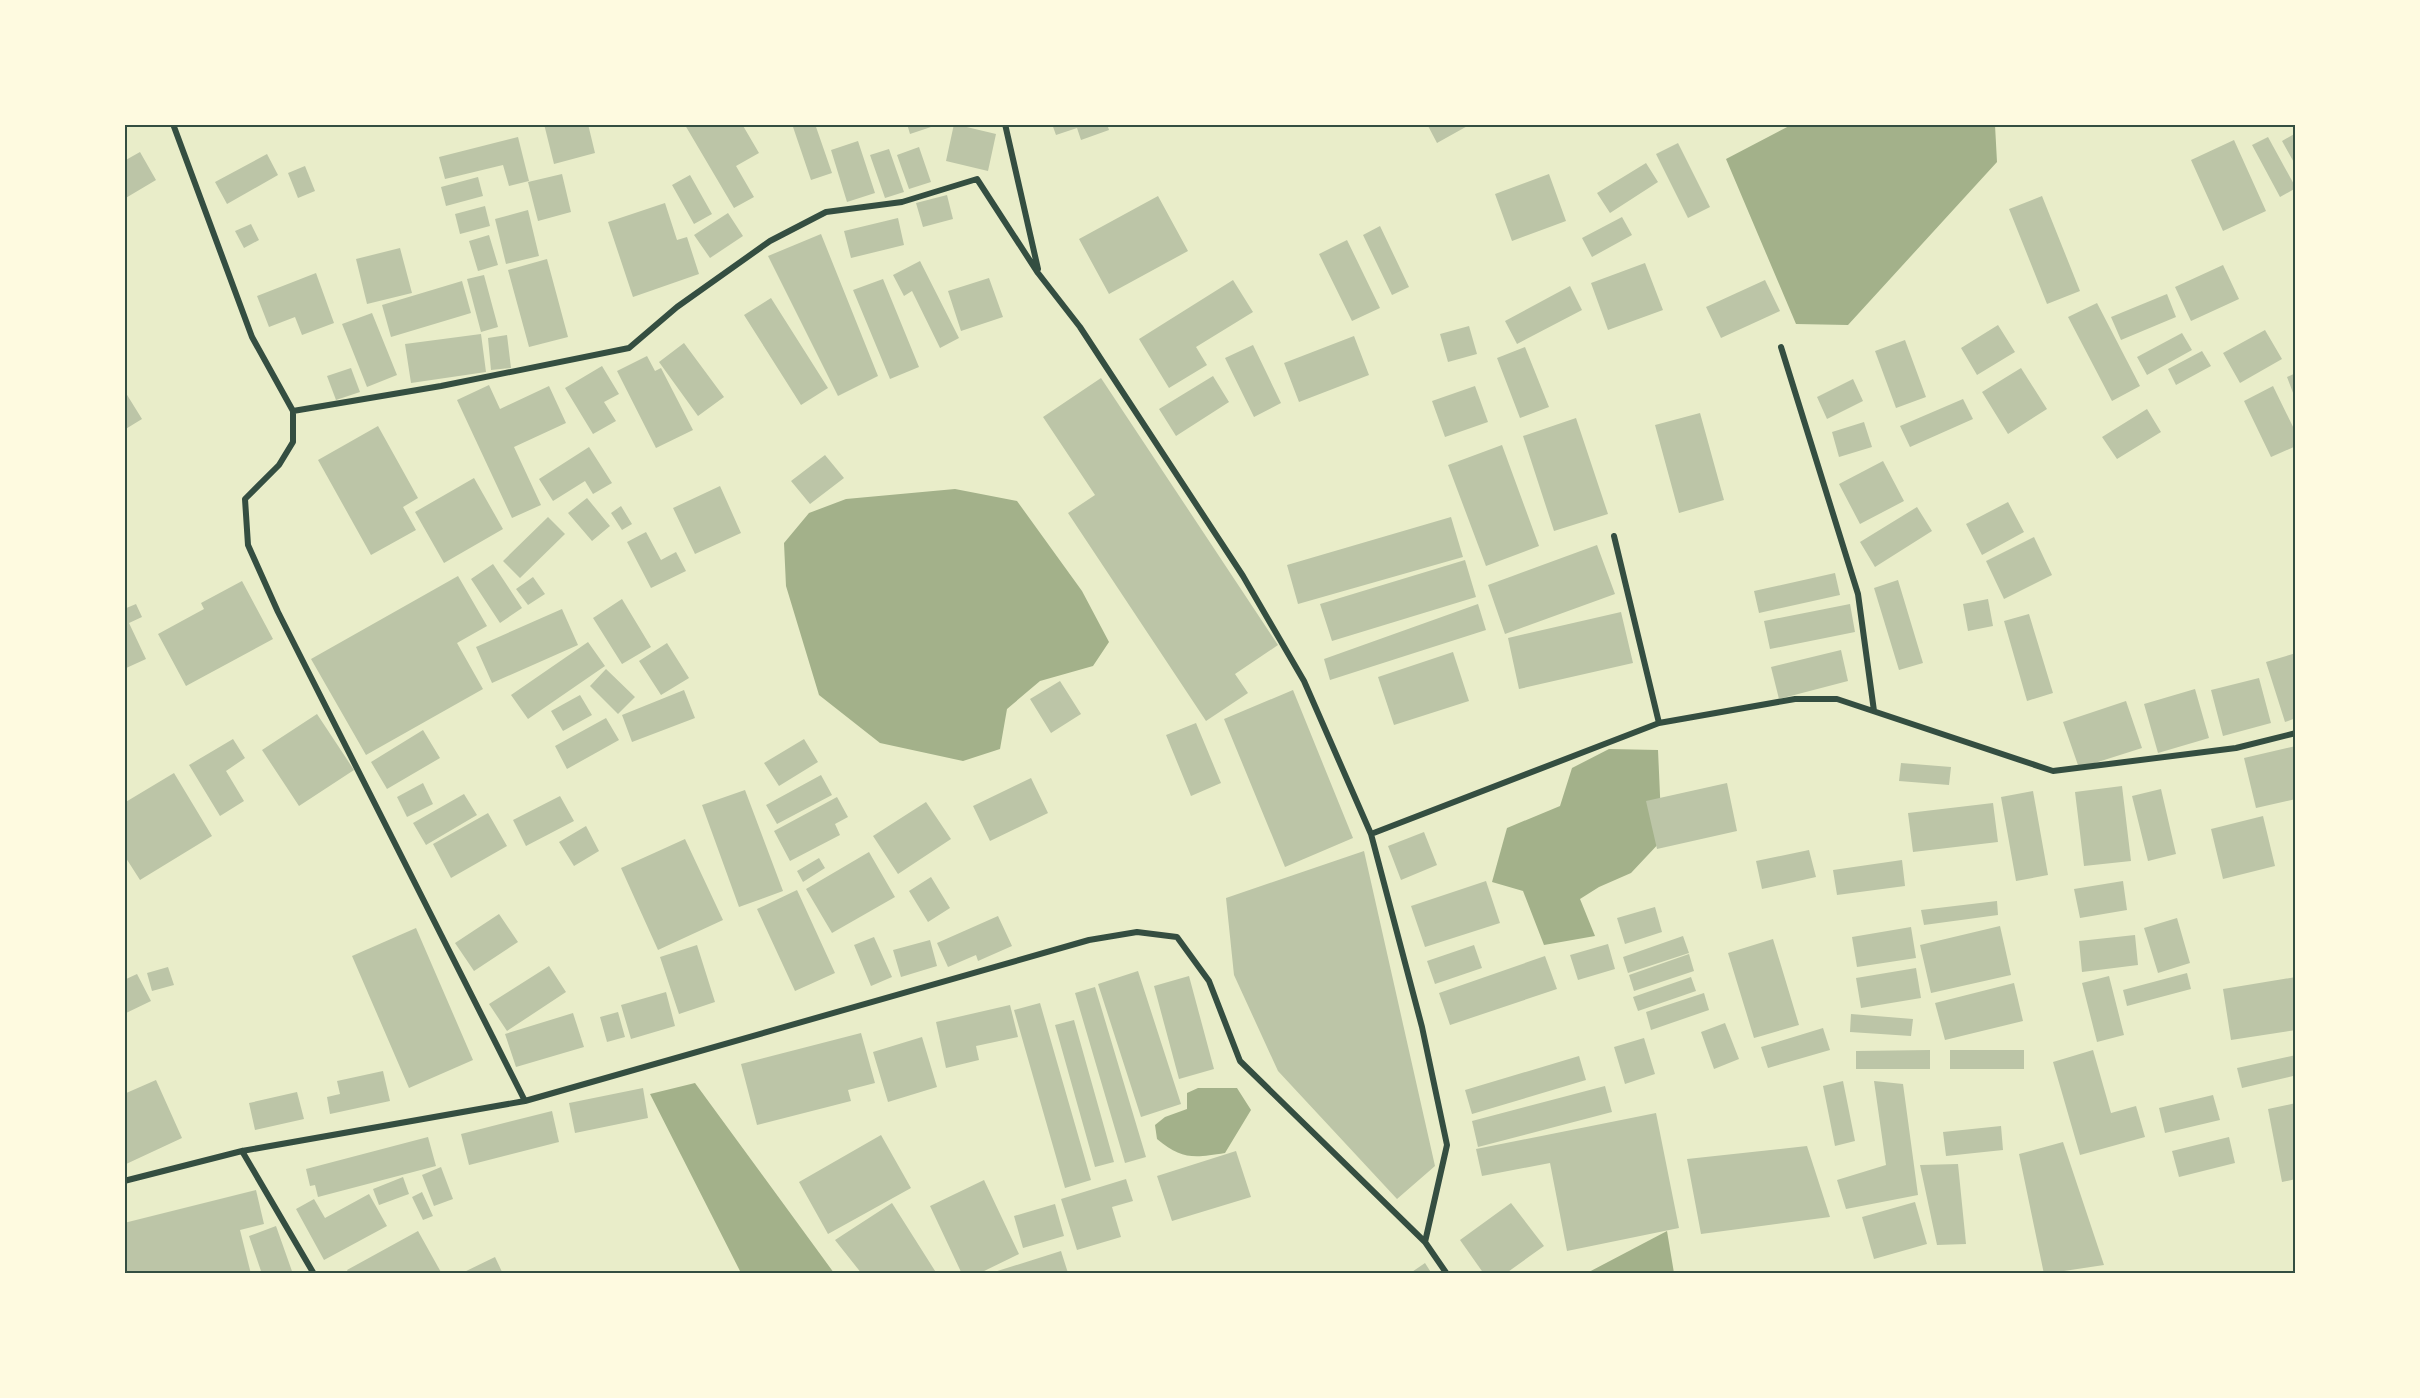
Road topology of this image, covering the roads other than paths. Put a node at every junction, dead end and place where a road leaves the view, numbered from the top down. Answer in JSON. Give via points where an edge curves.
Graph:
{"nodes":[{"id":1,"x":173,"y":124,"type":"edge"},
{"id":2,"x":1005,"y":124,"type":"edge"},
{"id":3,"x":1038,"y":273,"type":"junction"},
{"id":4,"x":1781,"y":347,"type":"dead end"},
{"id":5,"x":293,"y":411,"type":"junction"},
{"id":6,"x":1614,"y":536,"type":"dead end"},
{"id":7,"x":1874,"y":711,"type":"junction"},
{"id":8,"x":1659,"y":723,"type":"junction"},
{"id":9,"x":2295,"y":733,"type":"edge"},
{"id":10,"x":1371,"y":834,"type":"junction"},
{"id":11,"x":525,"y":1101,"type":"junction"},
{"id":12,"x":242,"y":1151,"type":"junction"},
{"id":13,"x":124,"y":1181,"type":"edge"},
{"id":14,"x":1425,"y":1242,"type":"junction"},
{"id":15,"x":314,"y":1274,"type":"edge"},
{"id":16,"x":1447,"y":1274,"type":"edge"}],
"edges":[{"from":1,"to":5,"type":"street","via":[[252,337]]},
{"from":2,"to":3,"type":"street"},
{"from":3,"to":5,"type":"street","via":[[977,178],[902,202],[826,212],[770,241],[677,307],[629,348]]},
{"from":3,"to":10,"type":"street","via":[[1080,327],[1243,576],[1304,681]]},
{"from":4,"to":7,"type":"street","via":[[1858,594]]},
{"from":5,"to":11,"type":"street","via":[[293,442],[279,465],[245,499],[248,545],[278,612]]},
{"from":6,"to":8,"type":"street"},
{"from":7,"to":8,"type":"street","via":[[1837,699],[1795,699]]},
{"from":7,"to":9,"type":"street","via":[[2053,771],[2236,747]]},
{"from":8,"to":10,"type":"street"},
{"from":10,"to":14,"type":"street","via":[[1422,1027],[1447,1145]]},
{"from":11,"to":12,"type":"street"},
{"from":11,"to":14,"type":"street","via":[[1089,940],[1137,932],[1177,938],[1209,981],[1240,1061]]},
{"from":12,"to":13,"type":"street"},
{"from":12,"to":15,"type":"street"},
{"from":14,"to":16,"type":"street"}]}
